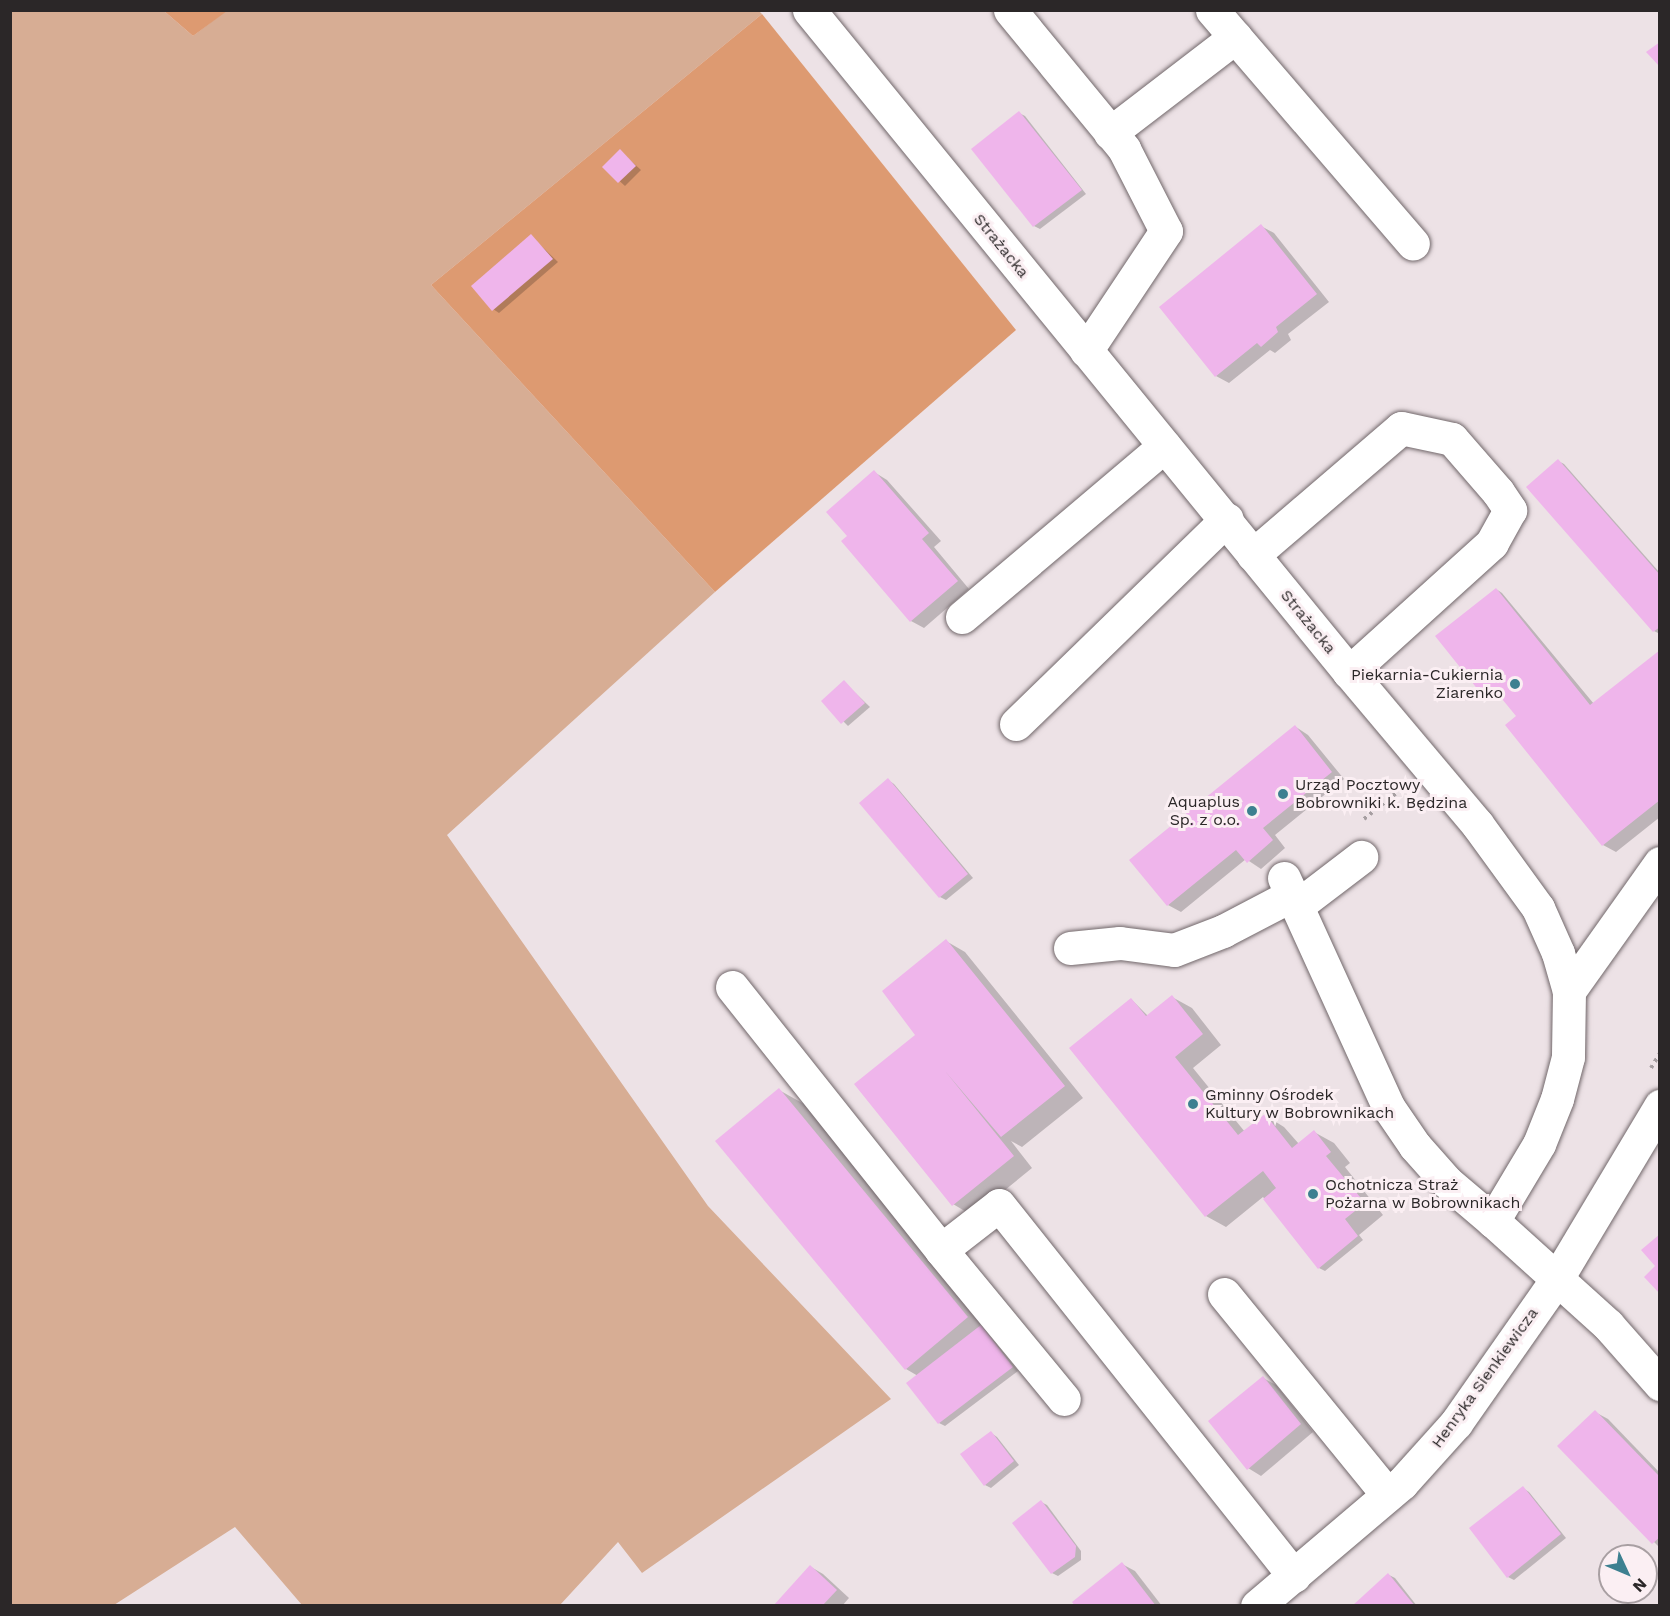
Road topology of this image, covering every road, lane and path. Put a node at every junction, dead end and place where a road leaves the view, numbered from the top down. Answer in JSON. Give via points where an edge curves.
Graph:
{"nodes":[{"id":1,"x":809,"y":10,"type":"edge"},
{"id":2,"x":1010,"y":10,"type":"edge"},
{"id":3,"x":1212,"y":10,"type":"edge"},
{"id":4,"x":1235,"y":37,"type":"junction"},
{"id":5,"x":1110,"y":133,"type":"junction"},
{"id":6,"x":1413,"y":244,"type":"dead end"},
{"id":7,"x":1086,"y":351,"type":"junction"},
{"id":8,"x":1164,"y":446,"type":"junction"},
{"id":9,"x":1227,"y":519,"type":"junction"},
{"id":10,"x":1253,"y":555,"type":"junction"},
{"id":11,"x":962,"y":617,"type":"dead end"},
{"id":12,"x":1349,"y":672,"type":"junction"},
{"id":13,"x":1016,"y":724,"type":"dead end"},
{"id":14,"x":1429,"y":766,"type":"junction"},
{"id":15,"x":1361,"y":857,"type":"joint"},
{"id":16,"x":1659,"y":863,"type":"edge"},
{"id":17,"x":1291,"y":893,"type":"junction"},
{"id":18,"x":1070,"y":948,"type":"dead end"},
{"id":19,"x":732,"y":987,"type":"dead end"},
{"id":20,"x":1569,"y":992,"type":"junction"},
{"id":21,"x":1659,"y":1106,"type":"edge"},
{"id":22,"x":1493,"y":1221,"type":"junction"},
{"id":23,"x":941,"y":1250,"type":"junction"},
{"id":24,"x":1556,"y":1280,"type":"junction"},
{"id":25,"x":1224,"y":1294,"type":"dead end"},
{"id":26,"x":1659,"y":1384,"type":"edge"},
{"id":27,"x":1064,"y":1399,"type":"dead end"},
{"id":28,"x":1388,"y":1496,"type":"junction"},
{"id":29,"x":1294,"y":1576,"type":"junction"},
{"id":30,"x":1257,"y":1605,"type":"edge"}],
"edges":[{"from":1,"to":7,"type":"street","name":"Strażacka"},
{"from":2,"to":5,"type":"street"},
{"from":3,"to":4,"type":"street"},
{"from":4,"to":5,"type":"street"},
{"from":4,"to":6,"type":"street"},
{"from":5,"to":7,"type":"street","via":[[1124,149],[1166,231]]},
{"from":7,"to":8,"type":"street","name":"Strażacka"},
{"from":8,"to":9,"type":"street","name":"Strażacka"},
{"from":8,"to":11,"type":"street"},
{"from":9,"to":10,"type":"street","name":"Strażacka"},
{"from":9,"to":13,"type":"street"},
{"from":10,"to":12,"type":"street","name":"Strażacka"},
{"from":10,"to":12,"type":"street","via":[[1401,428],[1452,439],[1498,492],[1510,510],[1492,543]]},
{"from":12,"to":14,"type":"street","name":"Strażacka"},
{"from":14,"to":15,"type":"path","via":[[1343,836]]},
{"from":14,"to":20,"type":"street","name":"Strażacka","via":[[1478,824],[1538,908],[1558,952]]},
{"from":15,"to":17,"type":"street"},
{"from":16,"to":20,"type":"street"},
{"from":17,"to":18,"type":"street","via":[[1223,931],[1174,950],[1120,943]]},
{"from":17,"to":22,"type":"street","via":[[1389,1108],[1447,1182]]},
{"from":19,"to":23,"type":"street"},
{"from":20,"to":22,"type":"street","name":"Strażacka","via":[[1568,1057],[1557,1099],[1539,1144]]},
{"from":21,"to":24,"type":"street","name":"Henryka Sienkiewicza"},
{"from":22,"to":24,"type":"street"},
{"from":23,"to":27,"type":"street"},
{"from":23,"to":29,"type":"street","via":[[999,1205]]},
{"from":24,"to":26,"type":"street","via":[[1608,1325]]},
{"from":24,"to":28,"type":"street","name":"Henryka Sienkiewicza","via":[[1456,1423]]},
{"from":25,"to":28,"type":"street"},
{"from":28,"to":29,"type":"street","name":"Henryka Sienkiewicza"},
{"from":29,"to":30,"type":"street","name":"Henryka Sienkiewicza"}]}
